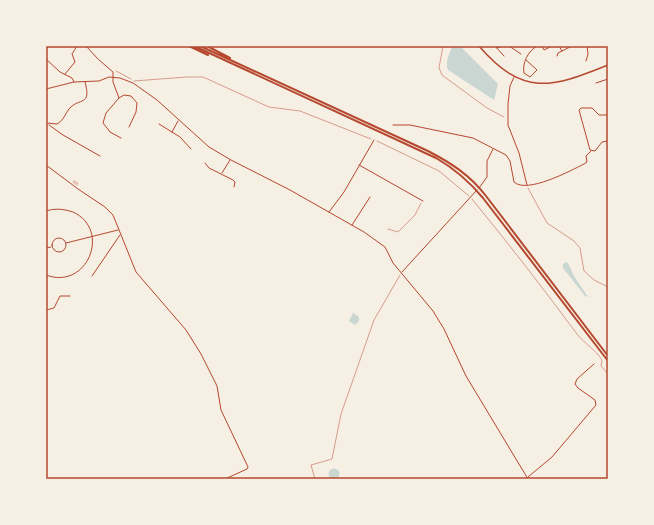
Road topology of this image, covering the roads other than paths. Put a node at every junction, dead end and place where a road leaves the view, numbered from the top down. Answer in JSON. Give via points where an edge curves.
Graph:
{"nodes":[{"id":1,"x":78,"y":46,"type":"edge"},
{"id":2,"x":86,"y":46,"type":"edge"},
{"id":3,"x":189,"y":46,"type":"edge"},
{"id":4,"x":194,"y":46,"type":"edge"},
{"id":5,"x":200,"y":46,"type":"edge"},
{"id":6,"x":207,"y":46,"type":"edge"},
{"id":7,"x":479,"y":46,"type":"edge"},
{"id":8,"x":503,"y":46,"type":"edge"},
{"id":9,"x":509,"y":46,"type":"edge"},
{"id":10,"x":537,"y":46,"type":"edge"},
{"id":11,"x":542,"y":46,"type":"edge"},
{"id":12,"x":552,"y":46,"type":"edge"},
{"id":13,"x":559,"y":46,"type":"edge"},
{"id":14,"x":572,"y":46,"type":"edge"},
{"id":15,"x":587,"y":46,"type":"edge"},
{"id":16,"x":496,"y":47,"type":"edge"},
{"id":17,"x":562,"y":51,"type":"junction"},
{"id":18,"x":522,"y":54,"type":"dead end"},
{"id":19,"x":504,"y":56,"type":"dead end"},
{"id":20,"x":557,"y":56,"type":"dead end"},
{"id":21,"x":46,"y":59,"type":"edge"},
{"id":22,"x":526,"y":60,"type":"junction"},
{"id":23,"x":586,"y":61,"type":"dead end"},
{"id":24,"x":234,"y":65,"type":"junction"},
{"id":25,"x":608,"y":65,"type":"edge"},
{"id":26,"x":258,"y":72,"type":"junction"},
{"id":27,"x":64,"y":74,"type":"junction"},
{"id":28,"x":114,"y":77,"type":"junction"},
{"id":29,"x":514,"y":77,"type":"junction"},
{"id":30,"x":608,"y":79,"type":"edge"},
{"id":31,"x":74,"y":82,"type":"junction"},
{"id":32,"x":85,"y":82,"type":"junction"},
{"id":33,"x":596,"y":83,"type":"dead end"},
{"id":34,"x":46,"y":88,"type":"edge"},
{"id":35,"x":119,"y":98,"type":"junction"},
{"id":36,"x":608,"y":115,"type":"edge"},
{"id":37,"x":179,"y":120,"type":"junction"},
{"id":38,"x":46,"y":123,"type":"edge"},
{"id":39,"x":57,"y":124,"type":"junction"},
{"id":40,"x":159,"y":124,"type":"dead end"},
{"id":41,"x":48,"y":125,"type":"junction"},
{"id":42,"x":393,"y":125,"type":"dead end"},
{"id":43,"x":128,"y":127,"type":"dead end"},
{"id":44,"x":57,"y":131,"type":"junction"},
{"id":45,"x":171,"y":132,"type":"junction"},
{"id":46,"x":121,"y":138,"type":"dead end"},
{"id":47,"x":374,"y":140,"type":"road end"},
{"id":48,"x":608,"y":141,"type":"edge"},
{"id":49,"x":191,"y":149,"type":"dead end"},
{"id":50,"x":493,"y":149,"type":"junction"},
{"id":51,"x":591,"y":151,"type":"junction"},
{"id":52,"x":100,"y":156,"type":"dead end"},
{"id":53,"x":231,"y":160,"type":"junction"},
{"id":54,"x":205,"y":163,"type":"dead end"},
{"id":55,"x":46,"y":165,"type":"edge"},
{"id":56,"x":359,"y":165,"type":"junction"},
{"id":57,"x":222,"y":173,"type":"junction"},
{"id":58,"x":527,"y":186,"type":"junction"},
{"id":59,"x":234,"y":187,"type":"dead end"},
{"id":60,"x":370,"y":196,"type":"dead end"},
{"id":61,"x":423,"y":201,"type":"road end"},
{"id":62,"x":46,"y":211,"type":"edge"},
{"id":63,"x":329,"y":213,"type":"junction"},
{"id":64,"x":352,"y":226,"type":"junction"},
{"id":65,"x":118,"y":230,"type":"junction"},
{"id":66,"x":120,"y":235,"type":"junction"},
{"id":67,"x":92,"y":236,"type":"junction"},
{"id":68,"x":66,"y":243,"type":"junction"},
{"id":69,"x":52,"y":247,"type":"junction"},
{"id":70,"x":46,"y":248,"type":"edge"},
{"id":71,"x":401,"y":272,"type":"junction"},
{"id":72,"x":46,"y":276,"type":"edge"},
{"id":73,"x":92,"y":276,"type":"dead end"},
{"id":74,"x":70,"y":296,"type":"dead end"},
{"id":75,"x":46,"y":310,"type":"edge"},
{"id":76,"x":608,"y":356,"type":"edge"},
{"id":77,"x":608,"y":361,"type":"edge"},
{"id":78,"x":594,"y":364,"type":"dead end"},
{"id":79,"x":528,"y":478,"type":"edge"},
{"id":80,"x":225,"y":479,"type":"edge"}],
"edges":[{"from":1,"to":27,"type":"street","via":[[72,54],[75,62]]},
{"from":2,"to":28,"type":"street","via":[[113,72]]},
{"from":3,"to":24,"type":"highway"},
{"from":4,"to":24,"type":"highway"},
{"from":5,"to":26,"type":"highway"},
{"from":6,"to":26,"type":"highway"},
{"from":7,"to":29,"type":"main road","via":[[497,66]]},
{"from":8,"to":16,"type":"street"},
{"from":9,"to":18,"type":"street"},
{"from":10,"to":22,"type":"street"},
{"from":11,"to":12,"type":"street","via":[[544,50]]},
{"from":13,"to":17,"type":"street"},
{"from":14,"to":17,"type":"street"},
{"from":15,"to":23,"type":"street"},
{"from":16,"to":19,"type":"street"},
{"from":17,"to":20,"type":"street"},
{"from":21,"to":27,"type":"street"},
{"from":22,"to":22,"type":"street","via":[[523,70],[530,78],[537,70]]},
{"from":24,"to":77,"type":"highway","via":[[436,158],[462,176],[484,198]]},
{"from":25,"to":29,"type":"main road","via":[[558,83],[538,84]]},
{"from":26,"to":76,"type":"highway","via":[[439,157],[466,174],[486,196]]},
{"from":27,"to":31,"type":"street"},
{"from":28,"to":32,"type":"street"},
{"from":28,"to":35,"type":"street","via":[[113,82]]},
{"from":28,"to":37,"type":"street","via":[[131,83],[157,100]]},
{"from":29,"to":58,"type":"street","via":[[510,86],[508,118]]},
{"from":30,"to":33,"type":"street"},
{"from":31,"to":32,"type":"street"},
{"from":31,"to":34,"type":"street"},
{"from":32,"to":39,"type":"street","via":[[86,98],[70,107],[62,121]]},
{"from":35,"to":43,"type":"street","via":[[131,96],[137,103],[136,112]]},
{"from":35,"to":46,"type":"street","via":[[106,113],[103,122],[110,132]]},
{"from":36,"to":51,"type":"street","via":[[599,115],[592,108],[579,110]]},
{"from":37,"to":45,"type":"street"},
{"from":37,"to":53,"type":"street","via":[[200,140]]},
{"from":38,"to":41,"type":"street"},
{"from":39,"to":41,"type":"street"},
{"from":39,"to":44,"type":"street"},
{"from":40,"to":45,"type":"street"},
{"from":41,"to":44,"type":"street"},
{"from":42,"to":50,"type":"street","via":[[410,125],[464,135]]},
{"from":44,"to":52,"type":"street"},
{"from":45,"to":49,"type":"street","via":[[180,137]]},
{"from":47,"to":56,"type":"street"},
{"from":48,"to":51,"type":"street","via":[[604,141],[595,151]]},
{"from":50,"to":58,"type":"street","via":[[502,152],[508,158],[515,184]]},
{"from":50,"to":71,"type":"street","via":[[487,161],[488,174],[483,183]]},
{"from":51,"to":58,"type":"street","via":[[586,156],[587,162],[584,164],[544,182]]},
{"from":53,"to":57,"type":"street"},
{"from":53,"to":63,"type":"street"},
{"from":54,"to":57,"type":"street"},
{"from":55,"to":65,"type":"street","via":[[110,210]]},
{"from":56,"to":61,"type":"street"},
{"from":56,"to":63,"type":"street"},
{"from":57,"to":59,"type":"street","via":[[235,182]]},
{"from":60,"to":64,"type":"street"},
{"from":62,"to":67,"type":"street","via":[[58,209],[76,214],[84,220]]},
{"from":63,"to":64,"type":"street"},
{"from":64,"to":71,"type":"street","via":[[385,247]]},
{"from":65,"to":66,"type":"street"},
{"from":65,"to":67,"type":"street"},
{"from":66,"to":73,"type":"street"},
{"from":66,"to":80,"type":"street","via":[[133,268],[191,338],[217,386],[221,410],[248,466],[247,469]]},
{"from":67,"to":68,"type":"street"},
{"from":67,"to":72,"type":"street","via":[[92,252],[80,271],[65,277]]},
{"from":68,"to":69,"type":"street","via":[[65,248],[59,252]]},
{"from":68,"to":69,"type":"street","via":[[57,238],[53,240]]},
{"from":69,"to":70,"type":"street"},
{"from":71,"to":79,"type":"street","via":[[433,311],[466,376]]},
{"from":74,"to":75,"type":"street","via":[[60,296],[54,308]]},
{"from":78,"to":79,"type":"street","via":[[575,384],[595,400],[596,405],[552,457]]}]}
